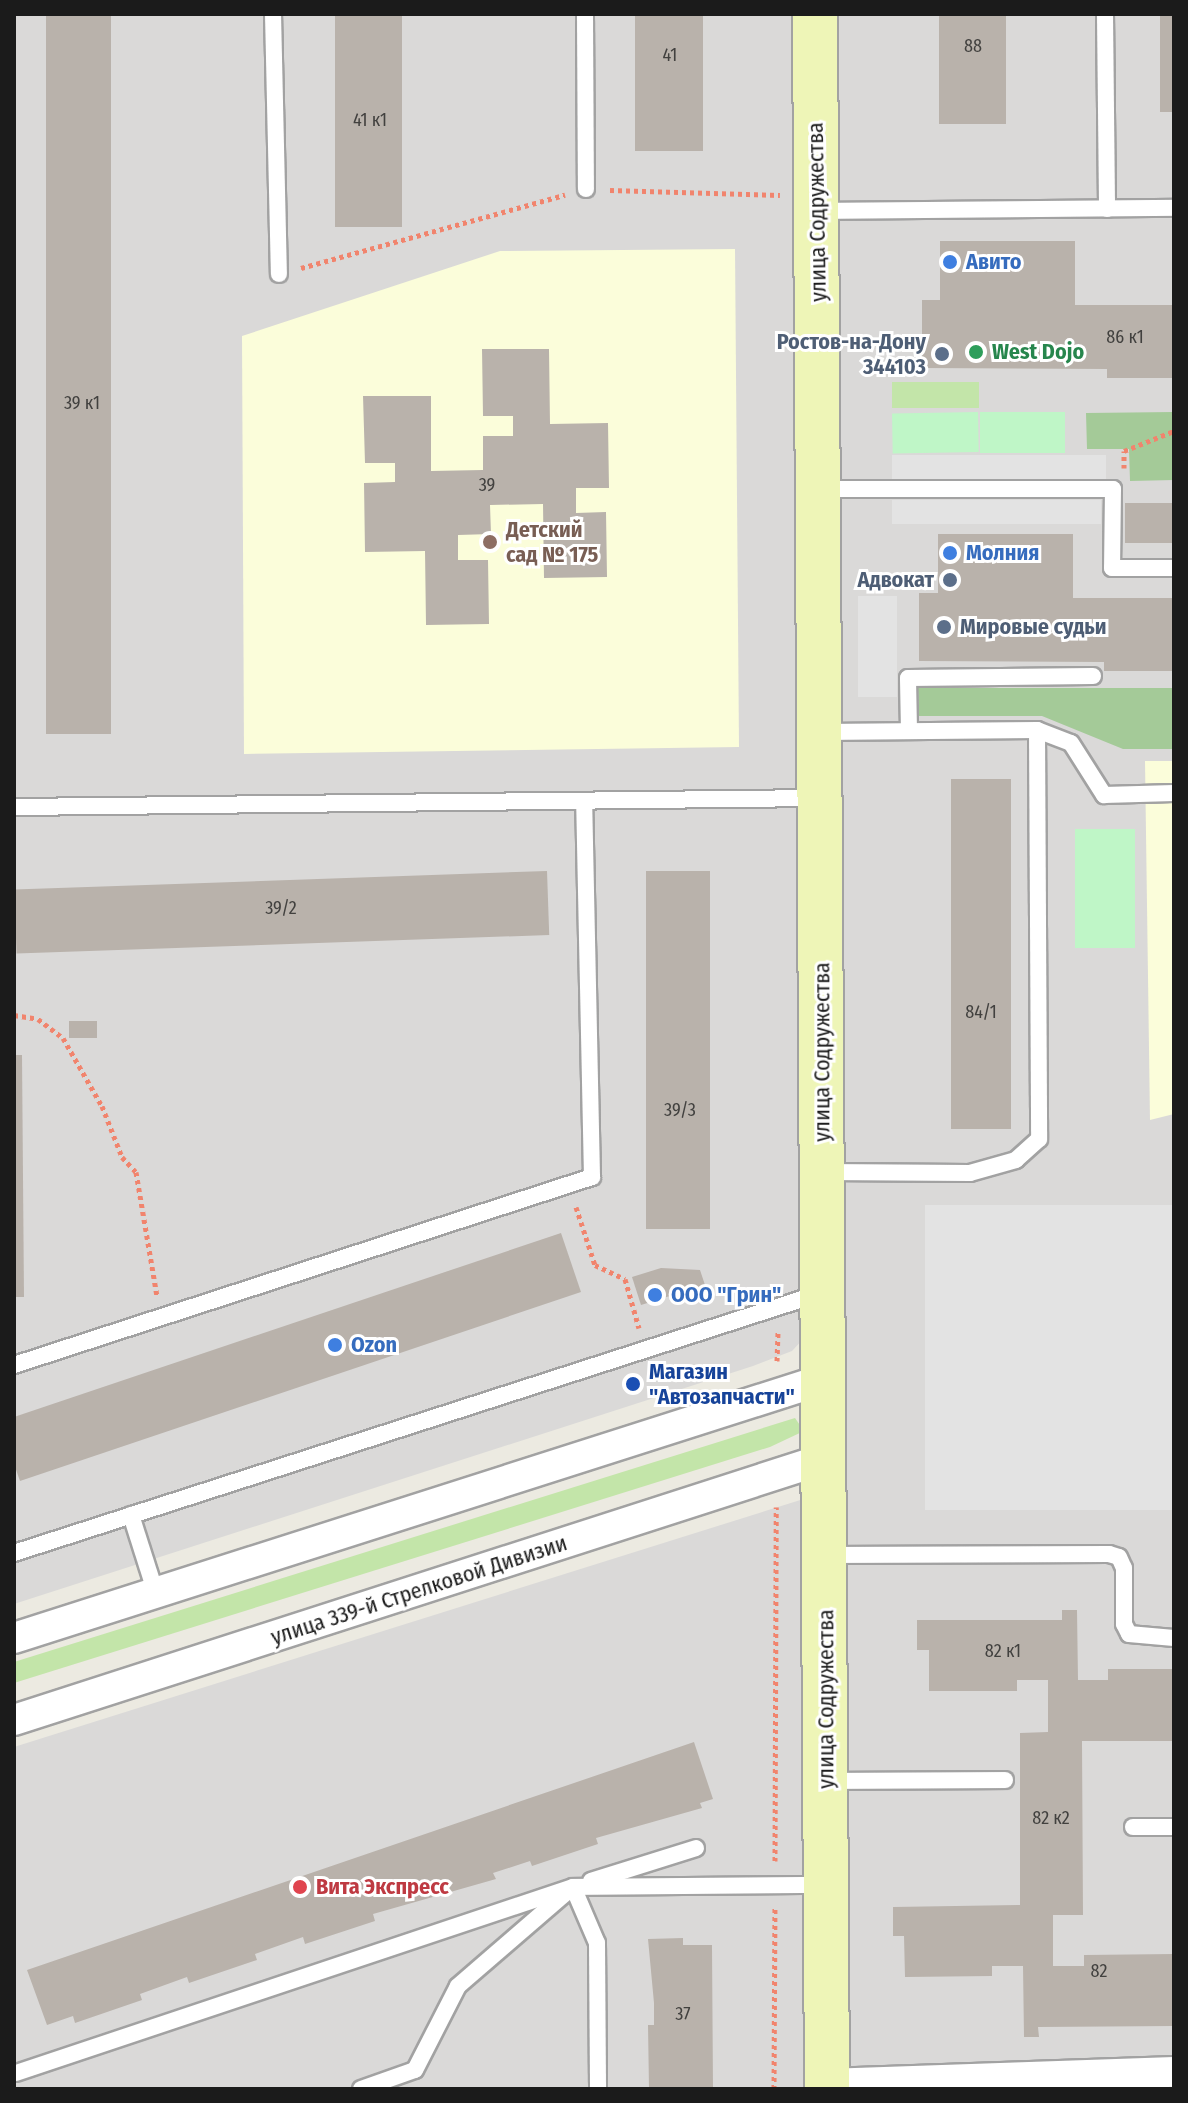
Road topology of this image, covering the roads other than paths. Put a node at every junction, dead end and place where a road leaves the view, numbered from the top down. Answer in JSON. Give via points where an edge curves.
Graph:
{"nodes":[{"id":1,"x":273,"y":14,"type":"edge"},
{"id":2,"x":585,"y":14,"type":"edge"},
{"id":3,"x":815,"y":14,"type":"edge"},
{"id":4,"x":1105,"y":14,"type":"edge"},
{"id":5,"x":586,"y":189,"type":"road end"},
{"id":6,"x":817,"y":203,"type":"junction"},
{"id":7,"x":1174,"y":208,"type":"edge"},
{"id":8,"x":1107,"y":209,"type":"junction"},
{"id":9,"x":279,"y":274,"type":"road end"},
{"id":10,"x":820,"y":489,"type":"junction"},
{"id":11,"x":1174,"y":568,"type":"edge"},
{"id":12,"x":1093,"y":676,"type":"dead end"},
{"id":13,"x":1037,"y":730,"type":"junction"},
{"id":14,"x":909,"y":731,"type":"junction"},
{"id":15,"x":821,"y":732,"type":"junction"},
{"id":16,"x":1174,"y":793,"type":"edge"},
{"id":17,"x":821,"y":798,"type":"junction"},
{"id":18,"x":584,"y":801,"type":"junction"},
{"id":19,"x":14,"y":807,"type":"edge"},
{"id":20,"x":822,"y":1172,"type":"junction"},
{"id":21,"x":822,"y":1292,"type":"junction"},
{"id":22,"x":14,"y":1365,"type":"edge"},
{"id":23,"x":822,"y":1380,"type":"junction"},
{"id":24,"x":824,"y":1459,"type":"junction"},
{"id":25,"x":131,"y":1515,"type":"junction"},
{"id":26,"x":14,"y":1553,"type":"edge"},
{"id":27,"x":825,"y":1555,"type":"junction"},
{"id":28,"x":156,"y":1594,"type":"junction"},
{"id":29,"x":14,"y":1638,"type":"edge"},
{"id":30,"x":1174,"y":1638,"type":"edge"},
{"id":31,"x":14,"y":1720,"type":"edge"},
{"id":32,"x":1005,"y":1780,"type":"dead end"},
{"id":33,"x":826,"y":1781,"type":"junction"},
{"id":34,"x":1133,"y":1827,"type":"dead end"},
{"id":35,"x":1174,"y":1827,"type":"edge"},
{"id":36,"x":696,"y":1848,"type":"dead end"},
{"id":37,"x":826,"y":1885,"type":"junction"},
{"id":38,"x":573,"y":1887,"type":"junction"},
{"id":39,"x":1172,"y":2075,"type":"edge"},
{"id":40,"x":17,"y":2076,"type":"edge"},
{"id":41,"x":1103,"y":2083,"type":"edge"},
{"id":42,"x":827,"y":2086,"type":"edge"},
{"id":43,"x":361,"y":2089,"type":"edge"},
{"id":44,"x":598,"y":2089,"type":"edge"}],
"edges":[{"from":1,"to":9,"type":"lane"},
{"from":2,"to":5,"type":"lane"},
{"from":3,"to":6,"type":"street","name":"улица Содружества"},
{"from":4,"to":8,"type":"lane"},
{"from":6,"to":8,"type":"lane"},
{"from":6,"to":10,"type":"street","name":"улица Содружества"},
{"from":7,"to":8,"type":"lane"},
{"from":10,"to":11,"type":"lane","via":[[1113,489],[1112,568]]},
{"from":10,"to":15,"type":"street","name":"улица Содружества"},
{"from":12,"to":14,"type":"lane","via":[[908,678]]},
{"from":13,"to":14,"type":"lane"},
{"from":13,"to":16,"type":"lane","via":[[1071,743],[1104,795]]},
{"from":13,"to":20,"type":"lane","via":[[1039,1139],[1016,1160],[970,1173]]},
{"from":14,"to":15,"type":"lane"},
{"from":15,"to":17,"type":"street","name":"улица Содружества"},
{"from":17,"to":18,"type":"lane"},
{"from":17,"to":20,"type":"street","name":"улица Содружества"},
{"from":18,"to":19,"type":"lane"},
{"from":18,"to":22,"type":"lane","via":[[592,1177]]},
{"from":20,"to":21,"type":"street","name":"улица Содружества"},
{"from":21,"to":23,"type":"street","name":"улица Содружества"},
{"from":21,"to":25,"type":"lane"},
{"from":23,"to":24,"type":"street","name":"улица Содружества"},
{"from":23,"to":28,"type":"street"},
{"from":24,"to":27,"type":"street","name":"улица Содружества"},
{"from":24,"to":31,"type":"street","name":"улица 339-й Стрелковой Дивизии"},
{"from":25,"to":26,"type":"lane"},
{"from":25,"to":28,"type":"lane"},
{"from":27,"to":30,"type":"lane","via":[[1109,1554],[1119,1557],[1124,1568],[1124,1624],[1129,1634]]},
{"from":27,"to":33,"type":"street","name":"улица Содружества"},
{"from":28,"to":29,"type":"street"},
{"from":32,"to":33,"type":"lane"},
{"from":33,"to":37,"type":"street","name":"улица Содружества"},
{"from":34,"to":35,"type":"lane"},
{"from":36,"to":38,"type":"lane"},
{"from":37,"to":38,"type":"lane"},
{"from":37,"to":42,"type":"street","name":"улица Содружества"},
{"from":38,"to":40,"type":"lane"},
{"from":38,"to":43,"type":"lane","via":[[458,1986],[415,2070]]},
{"from":38,"to":44,"type":"lane","via":[[597,1943]]},
{"from":39,"to":41,"type":"street"},
{"from":41,"to":42,"type":"street"}]}
